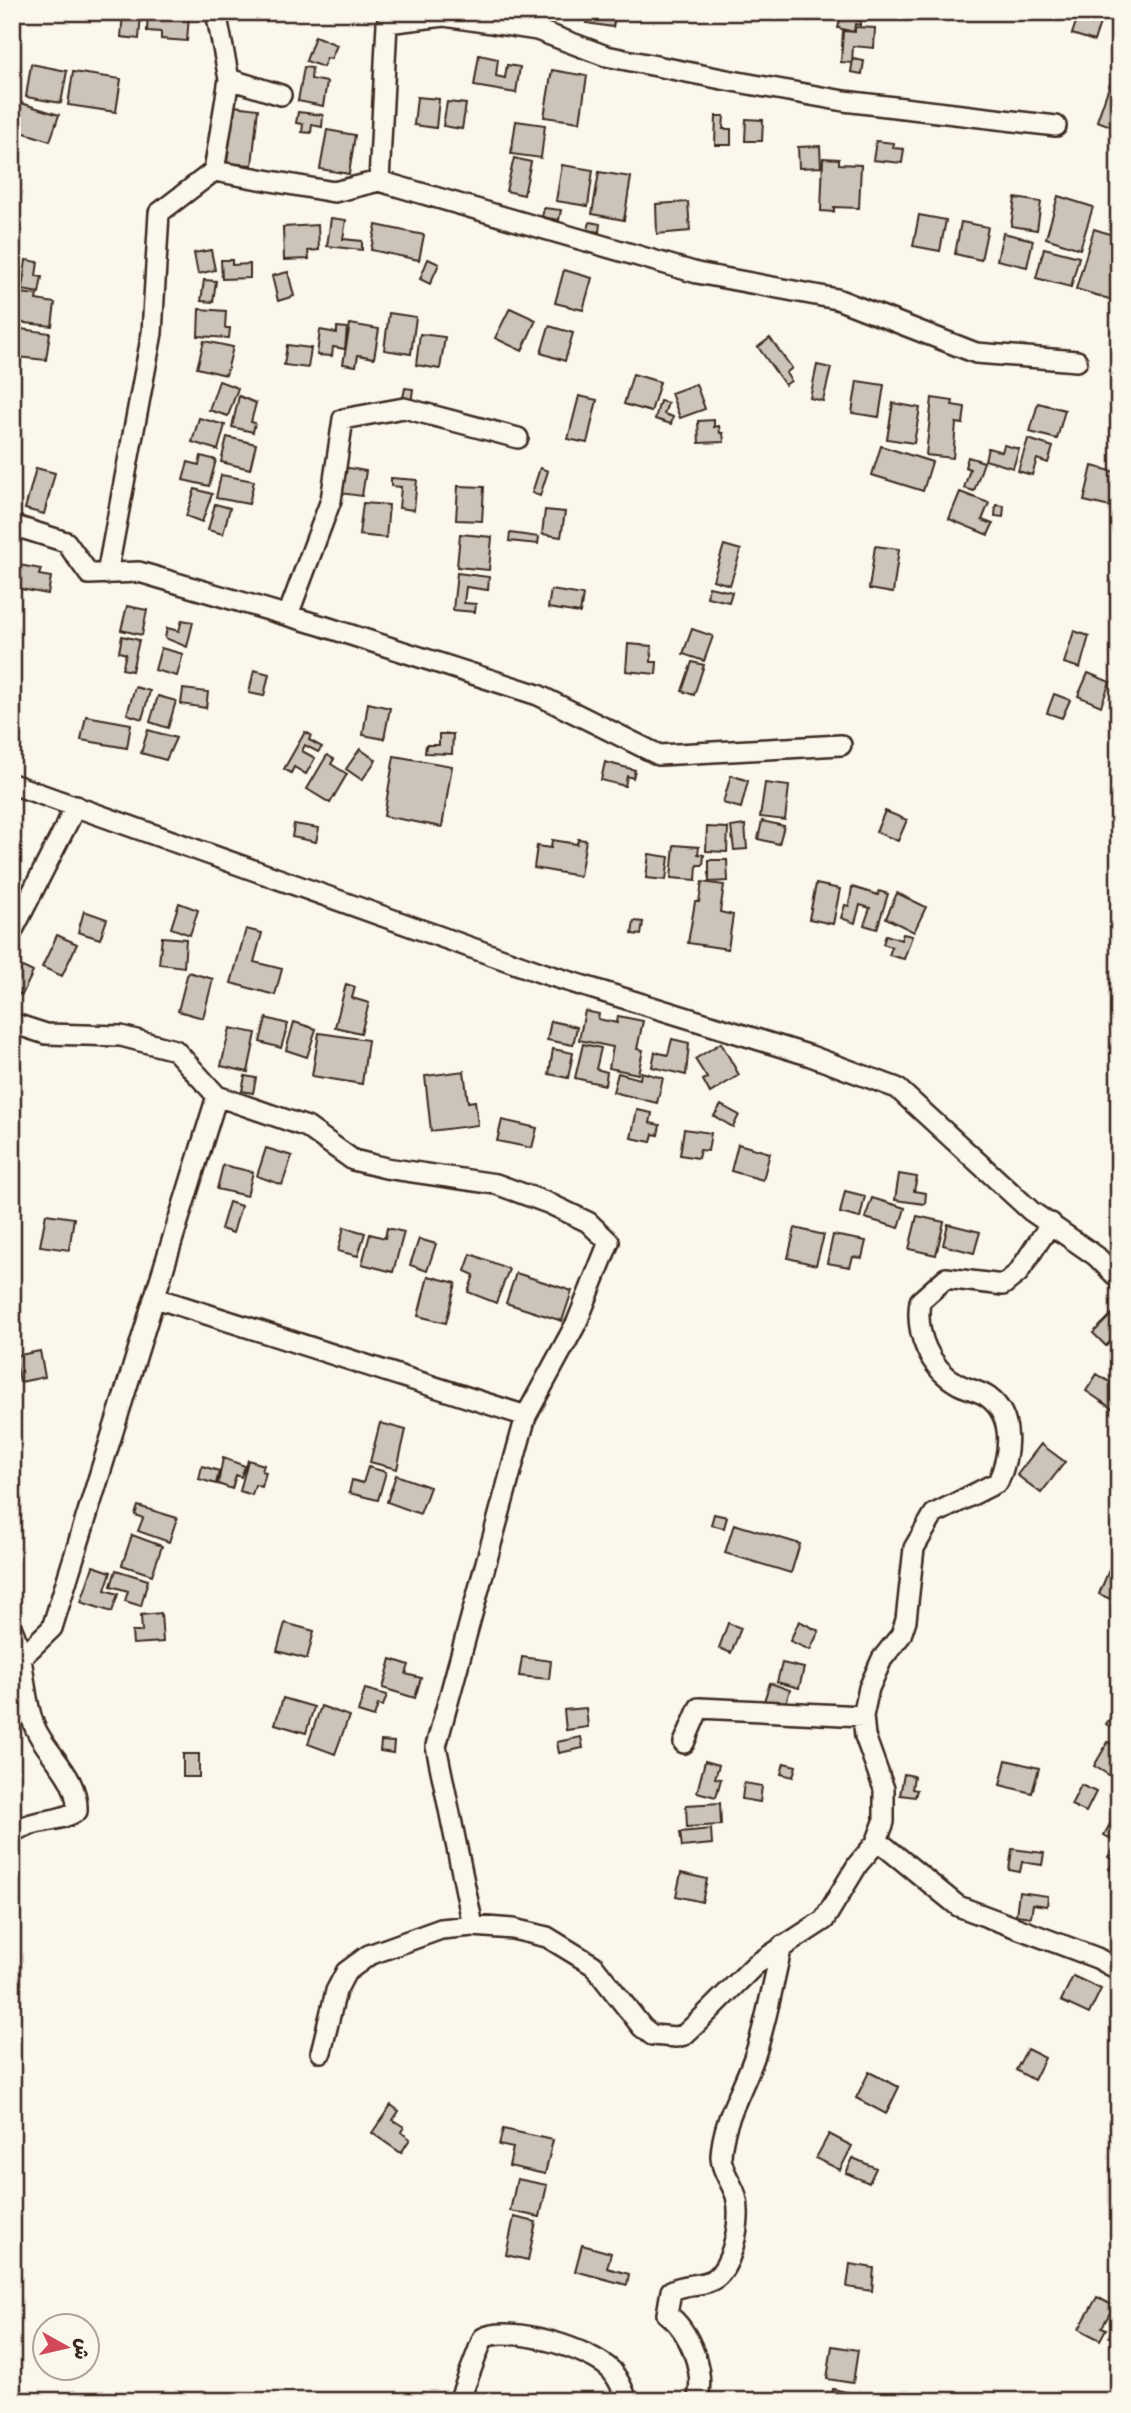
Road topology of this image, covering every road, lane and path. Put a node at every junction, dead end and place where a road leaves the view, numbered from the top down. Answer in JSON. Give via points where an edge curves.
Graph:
{"nodes":[{"id":1,"x":216,"y":12,"type":"edge"},
{"id":2,"x":389,"y":18,"type":"edge"},
{"id":3,"x":229,"y":79,"type":"junction"},
{"id":4,"x":281,"y":96,"type":"dead end"},
{"id":5,"x":1056,"y":126,"type":"dead end"},
{"id":6,"x":214,"y":171,"type":"junction"},
{"id":7,"x":379,"y":181,"type":"junction"},
{"id":8,"x":1077,"y":361,"type":"dead end"},
{"id":9,"x":518,"y":438,"type":"dead end"},
{"id":10,"x":12,"y":525,"type":"edge"},
{"id":11,"x":107,"y":574,"type":"junction"},
{"id":12,"x":288,"y":615,"type":"junction"},
{"id":13,"x":841,"y":745,"type":"dead end"},
{"id":14,"x":12,"y":783,"type":"edge"},
{"id":15,"x":76,"y":806,"type":"junction"},
{"id":16,"x":12,"y":932,"type":"edge"},
{"id":17,"x":12,"y":1023,"type":"edge"},
{"id":18,"x":217,"y":1096,"type":"junction"},
{"id":19,"x":1051,"y":1223,"type":"junction"},
{"id":20,"x":1119,"y":1279,"type":"edge"},
{"id":21,"x":156,"y":1298,"type":"junction"},
{"id":22,"x":526,"y":1416,"type":"junction"},
{"id":23,"x":12,"y":1629,"type":"edge"},
{"id":24,"x":21,"y":1658,"type":"junction"},
{"id":25,"x":863,"y":1716,"type":"junction"},
{"id":26,"x":684,"y":1744,"type":"dead end"},
{"id":27,"x":12,"y":1833,"type":"edge"},
{"id":28,"x":877,"y":1840,"type":"junction"},
{"id":29,"x":474,"y":1926,"type":"junction"},
{"id":30,"x":782,"y":1946,"type":"junction"},
{"id":31,"x":1119,"y":1970,"type":"edge"},
{"id":32,"x":321,"y":2052,"type":"dead end"},
{"id":33,"x":459,"y":2401,"type":"edge"},
{"id":34,"x":627,"y":2401,"type":"edge"},
{"id":35,"x":697,"y":2401,"type":"edge"}],
"edges":[{"from":1,"to":3,"type":"street"},
{"from":2,"to":5,"type":"street","via":[[444,16],[537,30],[606,56],[727,80],[844,101]]},
{"from":2,"to":7,"type":"street"},
{"from":3,"to":4,"type":"street"},
{"from":3,"to":6,"type":"street"},
{"from":6,"to":7,"type":"street","via":[[334,192]]},
{"from":6,"to":11,"type":"street","via":[[159,213],[152,333]]},
{"from":7,"to":8,"type":"street","via":[[697,273],[837,299],[976,354]]},
{"from":9,"to":12,"type":"street","via":[[404,408],[343,419],[331,500]]},
{"from":10,"to":11,"type":"street","via":[[66,541],[89,575]]},
{"from":11,"to":12,"type":"street","via":[[139,572]]},
{"from":12,"to":13,"type":"street","via":[[538,695],[659,755]]},
{"from":14,"to":15,"type":"street"},
{"from":15,"to":16,"type":"street"},
{"from":15,"to":19,"type":"street","via":[[545,974],[897,1087],[1031,1211]]},
{"from":17,"to":18,"type":"street","via":[[46,1034],[121,1036],[175,1050]]},
{"from":18,"to":21,"type":"street"},
{"from":18,"to":22,"type":"street","via":[[307,1127],[353,1160],[496,1184],[548,1203],[588,1222],[609,1242],[577,1322]]},
{"from":19,"to":20,"type":"street"},
{"from":19,"to":25,"type":"street","via":[[1018,1273],[1003,1285],[946,1278],[919,1301],[918,1315],[930,1357],[959,1385],[988,1397],[1004,1420],[1009,1449],[998,1482],[934,1514],[922,1532],[914,1548],[906,1620],[869,1688]]},
{"from":21,"to":22,"type":"street"},
{"from":21,"to":24,"type":"street","via":[[52,1628]]},
{"from":22,"to":29,"type":"street","via":[[436,1746]]},
{"from":23,"to":24,"type":"street"},
{"from":24,"to":27,"type":"street","via":[[25,1698],[34,1726],[69,1778],[77,1811],[68,1817],[37,1820]]},
{"from":25,"to":26,"type":"street","via":[[699,1707]]},
{"from":25,"to":28,"type":"street","via":[[886,1804]]},
{"from":28,"to":30,"type":"street","via":[[824,1920]]},
{"from":28,"to":31,"type":"street","via":[[958,1906]]},
{"from":29,"to":30,"type":"street","via":[[513,1929],[566,1947],[593,1965],[642,2027],[652,2035],[666,2037],[684,2035],[755,1965]]},
{"from":29,"to":32,"type":"street","via":[[441,1928],[404,1941],[369,1955],[346,1972],[336,1992]]},
{"from":30,"to":35,"type":"street","via":[[756,2053],[724,2133],[721,2160],[738,2213],[727,2262],[709,2281],[671,2291],[667,2302],[667,2314],[687,2338],[697,2369],[702,2386]]},
{"from":33,"to":34,"type":"street","via":[[483,2338],[491,2333],[511,2333],[598,2361],[612,2372]]}]}
